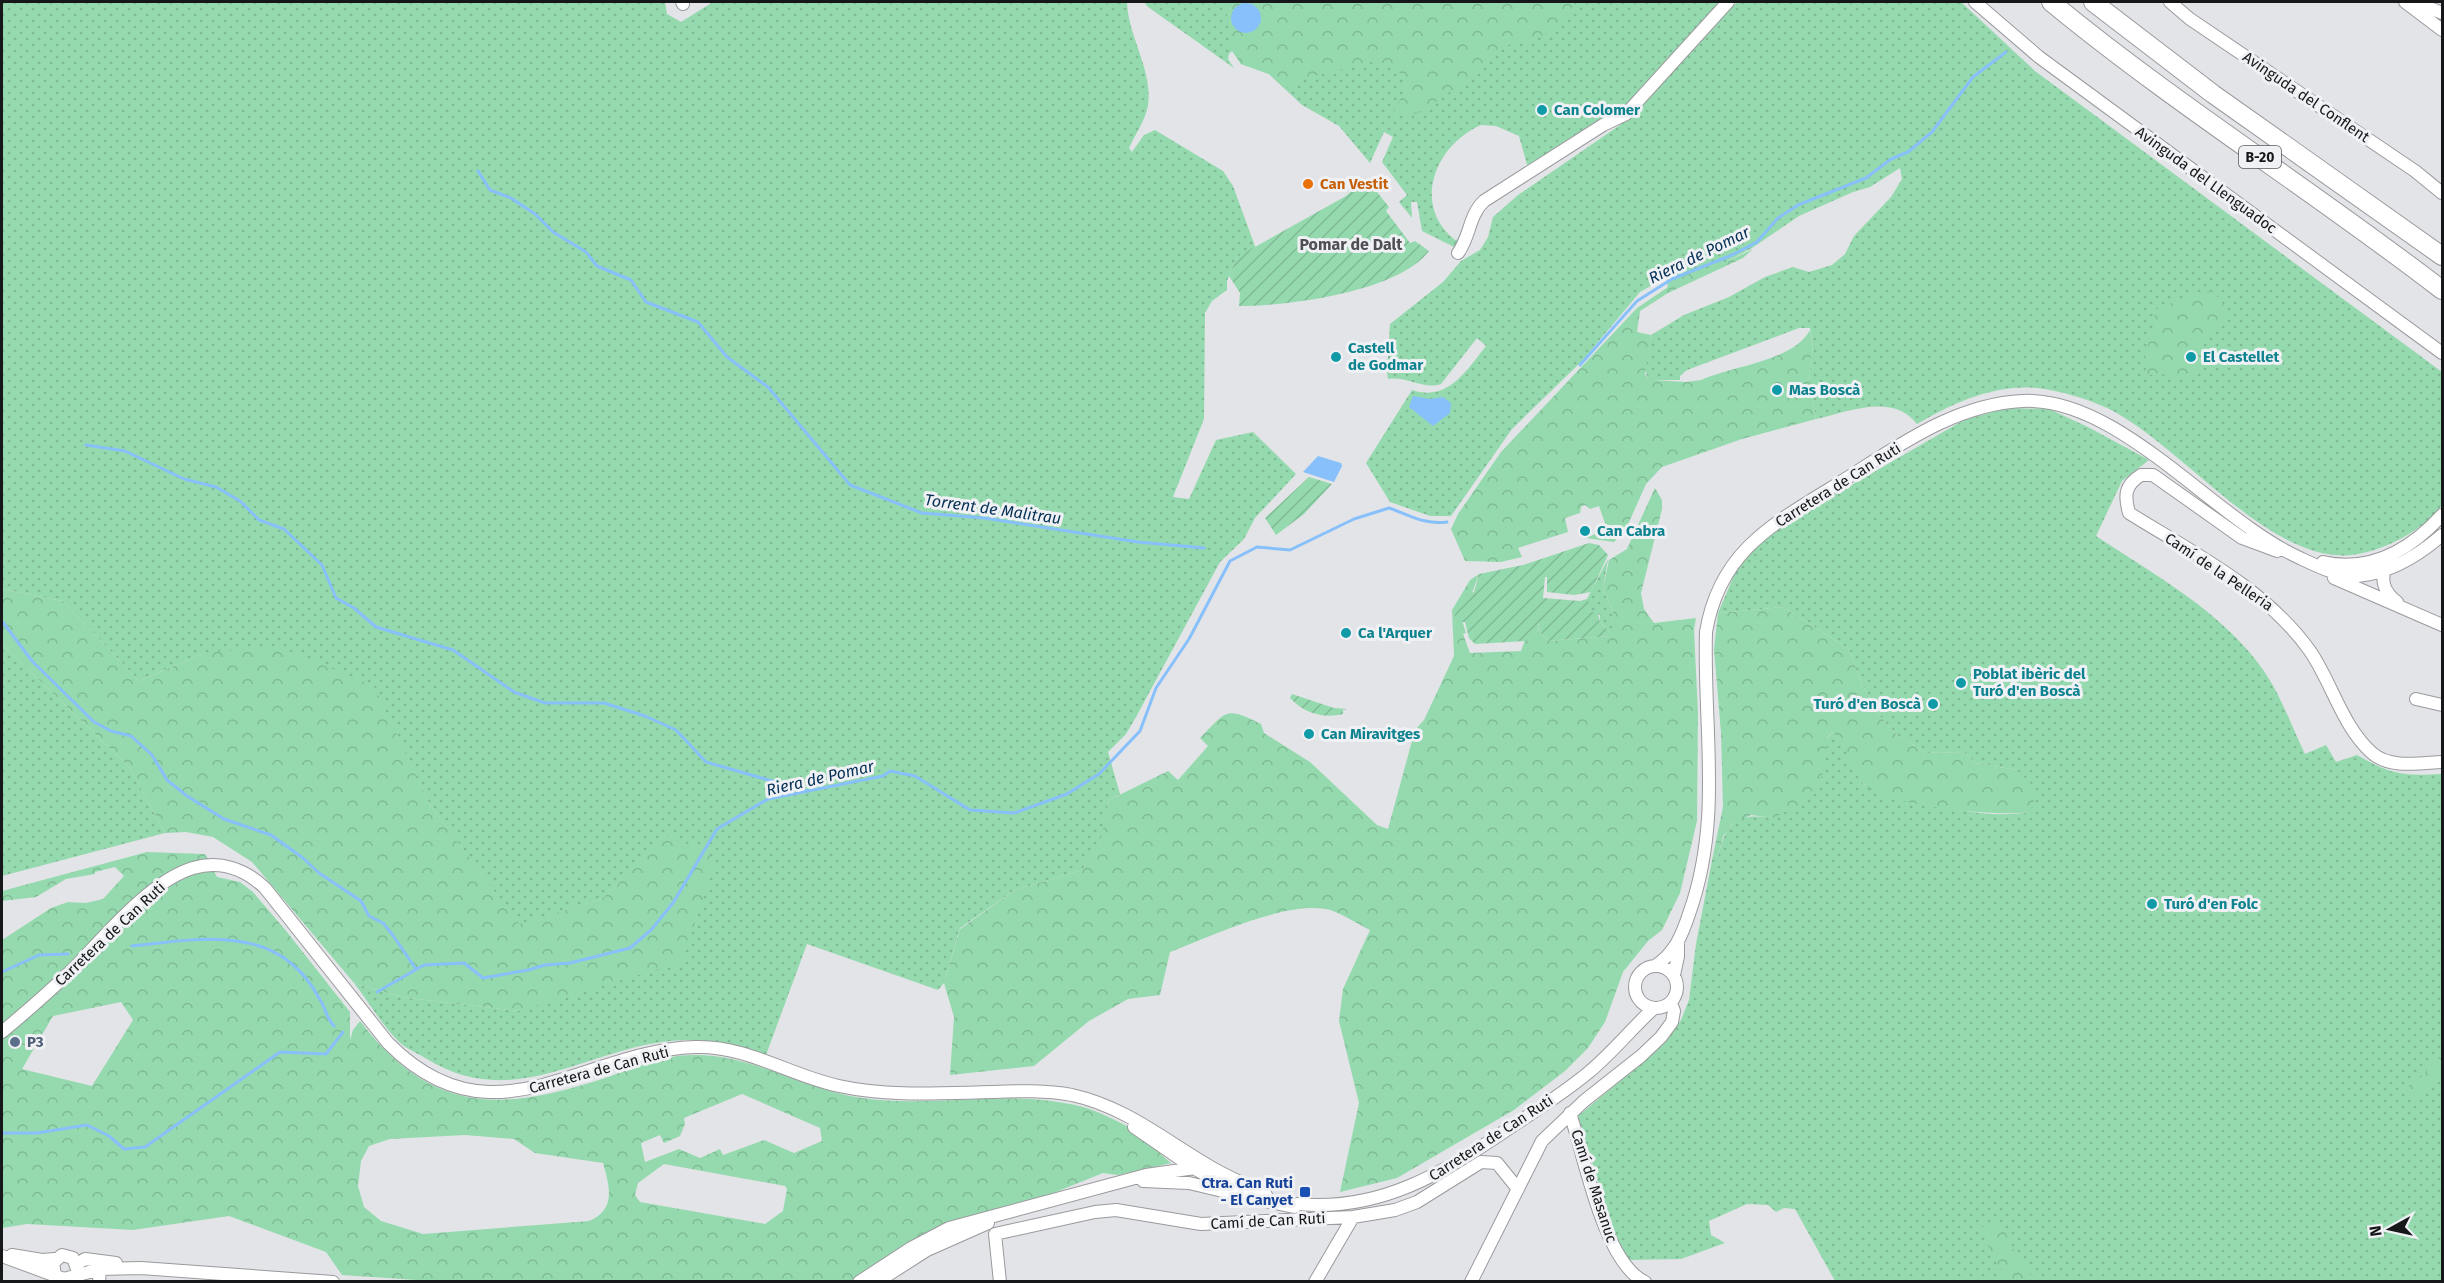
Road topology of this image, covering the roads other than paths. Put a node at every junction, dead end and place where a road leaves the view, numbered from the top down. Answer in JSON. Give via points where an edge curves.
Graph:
{"nodes":[{"id":1,"x":1728,"y":2,"type":"edge"},
{"id":2,"x":1975,"y":2,"type":"edge"},
{"id":3,"x":2051,"y":2,"type":"edge"},
{"id":4,"x":2093,"y":2,"type":"edge"},
{"id":5,"x":2170,"y":2,"type":"edge"},
{"id":6,"x":2405,"y":2,"type":"edge"},
{"id":7,"x":2415,"y":2,"type":"edge"},
{"id":8,"x":2442,"y":13,"type":"edge"},
{"id":9,"x":2442,"y":30,"type":"edge"},
{"id":10,"x":2442,"y":193,"type":"edge"},
{"id":11,"x":1458,"y":253,"type":"dead end"},
{"id":12,"x":2442,"y":256,"type":"edge"},
{"id":13,"x":2442,"y":290,"type":"edge"},
{"id":14,"x":2442,"y":353,"type":"edge"},
{"id":15,"x":2127,"y":488,"type":"joint"},
{"id":16,"x":2442,"y":515,"type":"edge"},
{"id":17,"x":2442,"y":529,"type":"edge"},
{"id":18,"x":2442,"y":535,"type":"edge"},
{"id":19,"x":2422,"y":536,"type":"junction"},
{"id":20,"x":2397,"y":553,"type":"junction"},
{"id":21,"x":2294,"y":556,"type":"junction"},
{"id":22,"x":2384,"y":570,"type":"junction"},
{"id":23,"x":2405,"y":608,"type":"junction"},
{"id":24,"x":2442,"y":625,"type":"edge"},
{"id":25,"x":2416,"y":699,"type":"dead end"},
{"id":26,"x":2442,"y":705,"type":"edge"},
{"id":27,"x":2442,"y":762,"type":"edge"},
{"id":28,"x":1678,"y":944,"type":"junction"},
{"id":29,"x":1655,"y":966,"type":"junction"},
{"id":30,"x":1674,"y":975,"type":"junction"},
{"id":31,"x":1639,"y":999,"type":"junction"},
{"id":32,"x":1661,"y":1006,"type":"junction"},
{"id":33,"x":2,"y":1032,"type":"edge"},
{"id":34,"x":1628,"y":1033,"type":"junction"},
{"id":35,"x":1095,"y":1102,"type":"junction"},
{"id":36,"x":1570,"y":1113,"type":"junction"},
{"id":37,"x":1192,"y":1167,"type":"junction"},
{"id":38,"x":1130,"y":1181,"type":"junction"},
{"id":39,"x":1518,"y":1189,"type":"junction"},
{"id":40,"x":1266,"y":1195,"type":"junction"},
{"id":41,"x":1242,"y":1196,"type":"junction"},
{"id":42,"x":1299,"y":1204,"type":"junction"},
{"id":43,"x":1014,"y":1212,"type":"junction"},
{"id":44,"x":1353,"y":1217,"type":"junction"},
{"id":45,"x":956,"y":1225,"type":"junction"},
{"id":46,"x":921,"y":1254,"type":"junction"},
{"id":47,"x":2,"y":1255,"type":"edge"},
{"id":48,"x":55,"y":1259,"type":"junction"},
{"id":49,"x":887,"y":1263,"type":"junction"},
{"id":50,"x":141,"y":1268,"type":"junction"},
{"id":51,"x":99,"y":1275,"type":"edge"},
{"id":52,"x":68,"y":1276,"type":"edge"},
{"id":53,"x":333,"y":1281,"type":"edge"},
{"id":54,"x":859,"y":1281,"type":"edge"},
{"id":55,"x":867,"y":1281,"type":"edge"},
{"id":56,"x":877,"y":1281,"type":"edge"},
{"id":57,"x":1000,"y":1281,"type":"edge"},
{"id":58,"x":1316,"y":1281,"type":"edge"},
{"id":59,"x":1471,"y":1281,"type":"edge"},
{"id":60,"x":1645,"y":1281,"type":"edge"}],
"edges":[{"from":1,"to":11,"type":"street","via":[[1626,114],[1484,201],[1477,208]]},
{"from":2,"to":14,"type":"street","name":"Avinguda del Llenguadoc","via":[[2039,57]]},
{"from":3,"to":13,"type":"highway","number":"B-20","via":[[2120,58],[2351,220]]},
{"from":4,"to":12,"type":"highway","number":"B-20","via":[[2213,94]]},
{"from":5,"to":10,"type":"street","name":"Avinguda del Conflent"},
{"from":6,"to":9,"type":"street"},
{"from":7,"to":8,"type":"street"},
{"from":15,"to":21,"type":"street","name":"Carretera de Can Ruti","via":[[2140,475],[2153,476],[2242,538]]},
{"from":15,"to":27,"type":"street","name":"Camí de la Pelleria","via":[[2129,513],[2273,607],[2310,652],[2355,734],[2373,754],[2395,763]]},
{"from":16,"to":19,"type":"street","name":"Carretera de Can Ruti"},
{"from":17,"to":19,"type":"street","name":"Carretera de Can Ruti"},
{"from":18,"to":22,"type":"street","name":"Carretera de Can Ruti","via":[[2414,556]]},
{"from":19,"to":20,"type":"street","name":"Carretera de Can Ruti"},
{"from":20,"to":21,"type":"street","name":"Carretera de Can Ruti","via":[[2354,565]]},
{"from":20,"to":22,"type":"street","name":"Carretera de Can Ruti"},
{"from":21,"to":22,"type":"street","name":"Carretera de Can Ruti","via":[[2348,576]]},
{"from":21,"to":23,"type":"street","name":"Carretera de Can Ruti","via":[[2310,568]]},
{"from":21,"to":28,"type":"street","name":"Carretera de Can Ruti","via":[[2231,517],[2119,431],[2068,407],[2043,401],[1993,404],[1950,419],[1777,522],[1737,557],[1721,580],[1709,614],[1706,652],[1710,806],[1698,885]]},
{"from":22,"to":23,"type":"street","via":[[2386,594]]},
{"from":23,"to":24,"type":"street","name":"Carretera de Can Ruti"},
{"from":25,"to":26,"type":"street"},
{"from":28,"to":29,"type":"street","name":"Carretera de Can Ruti"},
{"from":28,"to":30,"type":"street","name":"Carretera de Can Ruti"},
{"from":29,"to":30,"type":"street"},
{"from":29,"to":31,"type":"street","via":[[1637,978],[1635,989]]},
{"from":30,"to":32,"type":"street","via":[[1677,987]]},
{"from":31,"to":32,"type":"street"},
{"from":31,"to":34,"type":"street","name":"Carretera de Can Ruti"},
{"from":32,"to":34,"type":"street","name":"Carretera de Can Ruti"},
{"from":32,"to":36,"type":"street","via":[[1674,1011],[1665,1032]]},
{"from":33,"to":35,"type":"street","name":"Carretera de Can Ruti","via":[[169,879],[193,868],[216,865],[244,872],[265,888],[388,1043],[412,1065],[453,1086],[485,1092],[527,1090],[664,1050],[697,1047],[729,1050],[839,1086],[893,1094],[1035,1091]]},
{"from":34,"to":42,"type":"street","name":"Carretera de Can Ruti","via":[[1575,1083],[1435,1175],[1409,1188],[1363,1202]]},
{"from":35,"to":37,"type":"street","name":"Carretera de Can Ruti"},
{"from":35,"to":40,"type":"street","name":"Carretera de Can Ruti","via":[[1141,1123]]},
{"from":36,"to":39,"type":"street","via":[[1542,1141]]},
{"from":36,"to":60,"type":"street","name":"Camí de Masanuc","via":[[1612,1244],[1626,1268]]},
{"from":37,"to":38,"type":"street","name":"Camí de Can Ruti"},
{"from":37,"to":40,"type":"street","name":"Carretera de Can Ruti"},
{"from":37,"to":41,"type":"street","name":"Carretera de Can Ruti"},
{"from":38,"to":41,"type":"street","name":"Camí de Can Ruti","via":[[1189,1183]]},
{"from":38,"to":43,"type":"street","name":"Camí de Can Ruti"},
{"from":39,"to":44,"type":"street","name":"Camí de Can Ruti","via":[[1497,1163],[1481,1162],[1417,1202]]},
{"from":39,"to":59,"type":"street"},
{"from":40,"to":42,"type":"street","name":"Carretera de Can Ruti"},
{"from":41,"to":42,"type":"street","name":"Carretera de Can Ruti","via":[[1294,1207]]},
{"from":43,"to":45,"type":"street","name":"Camí de Can Ruti"},
{"from":43,"to":46,"type":"street","name":"Camí de Can Ruti"},
{"from":44,"to":57,"type":"street","name":"Camí de Can Ruti","via":[[1201,1224],[1116,1210],[1095,1212],[995,1234]]},
{"from":44,"to":58,"type":"street"},
{"from":45,"to":46,"type":"street","name":"Camí de Can Ruti"},
{"from":45,"to":49,"type":"street","name":"Camí de Can Ruti"},
{"from":46,"to":56,"type":"street","name":"Camí de Can Ruti"},
{"from":47,"to":48,"type":"street"},
{"from":47,"to":52,"type":"street"},
{"from":48,"to":52,"type":"street","via":[[52,1268]]},
{"from":48,"to":52,"type":"street","via":[[67,1254]]},
{"from":49,"to":54,"type":"street","name":"Camí de Can Ruti"},
{"from":49,"to":55,"type":"street","name":"Camí de Can Ruti","via":[[884,1270]]},
{"from":50,"to":51,"type":"street"},
{"from":50,"to":52,"type":"street","via":[[85,1259]]},
{"from":50,"to":53,"type":"street"},
{"from":51,"to":52,"type":"street"}]}
